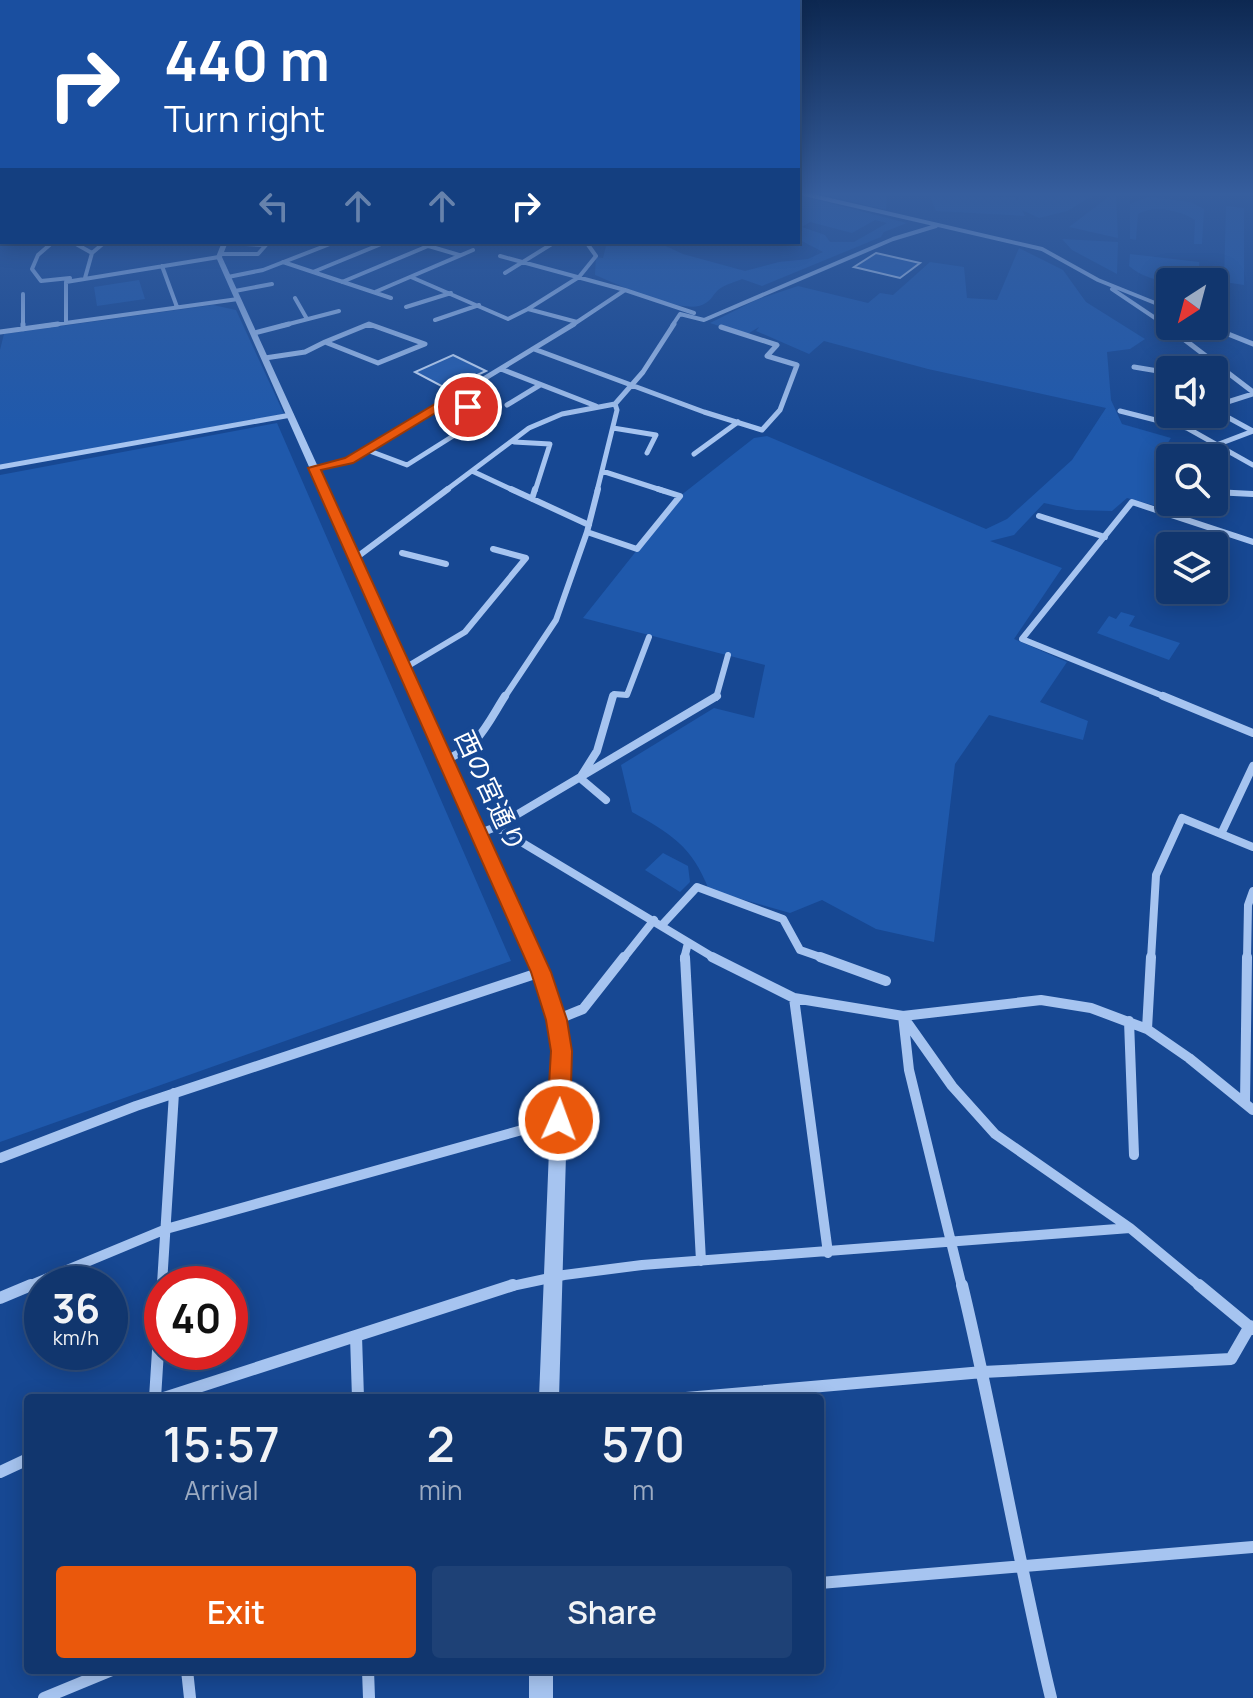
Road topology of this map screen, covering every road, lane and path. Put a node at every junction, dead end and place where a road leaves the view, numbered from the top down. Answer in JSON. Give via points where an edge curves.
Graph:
{"nodes":[{"id":1,"x":35,"y":273,"type":"edge"},
{"id":2,"x":86,"y":273,"type":"edge"},
{"id":3,"x":111,"y":273,"type":"edge"},
{"id":4,"x":165,"y":273,"type":"edge"},
{"id":5,"x":227,"y":273,"type":"edge"},
{"id":6,"x":242,"y":273,"type":"edge"},
{"id":7,"x":316,"y":273,"type":"edge"},
{"id":8,"x":363,"y":273,"type":"edge"},
{"id":9,"x":419,"y":273,"type":"edge"},
{"id":10,"x":565,"y":273,"type":"edge"},
{"id":11,"x":582,"y":273,"type":"edge"},
{"id":12,"x":814,"y":273,"type":"edge"},
{"id":13,"x":1086,"y":273,"type":"edge"},
{"id":14,"x":85,"y":277,"type":"junction"},
{"id":15,"x":228,"y":277,"type":"junction"},
{"id":16,"x":411,"y":277,"type":"junction"},
{"id":17,"x":579,"y":277,"type":"junction"},
{"id":18,"x":1098,"y":280,"type":"junction"},
{"id":19,"x":342,"y":282,"type":"junction"},
{"id":20,"x":272,"y":284,"type":"dead end"},
{"id":21,"x":625,"y":290,"type":"junction"},
{"id":22,"x":374,"y":293,"type":"junction"},
{"id":23,"x":451,"y":293,"type":"junction"},
{"id":24,"x":23,"y":294,"type":"dead end"},
{"id":25,"x":236,"y":295,"type":"junction"},
{"id":26,"x":295,"y":298,"type":"dead end"},
{"id":27,"x":391,"y":298,"type":"dead end"},
{"id":28,"x":1156,"y":303,"type":"edge"},
{"id":29,"x":479,"y":305,"type":"junction"},
{"id":30,"x":177,"y":307,"type":"junction"},
{"id":31,"x":406,"y":307,"type":"dead end"},
{"id":32,"x":528,"y":309,"type":"junction"},
{"id":33,"x":339,"y":311,"type":"dead end"},
{"id":34,"x":682,"y":313,"type":"junction"},
{"id":35,"x":307,"y":319,"type":"junction"},
{"id":36,"x":435,"y":320,"type":"dead end"},
{"id":37,"x":577,"y":322,"type":"junction"},
{"id":38,"x":66,"y":323,"type":"junction"},
{"id":39,"x":721,"y":327,"type":"dead end"},
{"id":40,"x":23,"y":329,"type":"junction"},
{"id":41,"x":0,"y":332,"type":"edge"},
{"id":42,"x":254,"y":333,"type":"junction"},
{"id":43,"x":1228,"y":334,"type":"edge"},
{"id":44,"x":325,"y":342,"type":"junction"},
{"id":45,"x":1253,"y":344,"type":"edge"},
{"id":46,"x":534,"y":349,"type":"junction"},
{"id":47,"x":265,"y":358,"type":"junction"},
{"id":48,"x":1134,"y":367,"type":"dead end"},
{"id":49,"x":501,"y":369,"type":"junction"},
{"id":50,"x":1156,"y":371,"type":"edge"},
{"id":51,"x":540,"y":385,"type":"junction"},
{"id":52,"x":631,"y":387,"type":"junction"},
{"id":53,"x":1253,"y":393,"type":"edge"},
{"id":54,"x":449,"y":400,"type":"junction"},
{"id":55,"x":1228,"y":402,"type":"edge"},
{"id":56,"x":615,"y":404,"type":"junction"},
{"id":57,"x":507,"y":405,"type":"dead end"},
{"id":58,"x":597,"y":407,"type":"junction"},
{"id":59,"x":1120,"y":411,"type":"dead end"},
{"id":60,"x":291,"y":415,"type":"junction"},
{"id":61,"x":1228,"y":418,"type":"edge"},
{"id":62,"x":738,"y":422,"type":"junction"},
{"id":63,"x":613,"y":428,"type":"junction"},
{"id":64,"x":1253,"y":431,"type":"edge"},
{"id":65,"x":513,"y":442,"type":"junction"},
{"id":66,"x":1219,"y":444,"type":"joint"},
{"id":67,"x":367,"y":450,"type":"junction"},
{"id":68,"x":1228,"y":450,"type":"edge"},
{"id":69,"x":647,"y":453,"type":"dead end"},
{"id":70,"x":694,"y":454,"type":"dead end"},
{"id":71,"x":1253,"y":465,"type":"edge"},
{"id":72,"x":0,"y":467,"type":"edge"},
{"id":73,"x":314,"y":468,"type":"junction"},
{"id":74,"x":472,"y":471,"type":"junction"},
{"id":75,"x":602,"y":471,"type":"junction"},
{"id":76,"x":1228,"y":493,"type":"edge"},
{"id":77,"x":1253,"y":494,"type":"edge"},
{"id":78,"x":532,"y":499,"type":"junction"},
{"id":79,"x":1156,"y":510,"type":"edge"},
{"id":80,"x":1039,"y":516,"type":"dead end"},
{"id":81,"x":1173,"y":516,"type":"edge"},
{"id":82,"x":588,"y":529,"type":"junction"},
{"id":83,"x":1105,"y":537,"type":"junction"},
{"id":84,"x":1253,"y":542,"type":"edge"},
{"id":85,"x":493,"y":549,"type":"dead end"},
{"id":86,"x":402,"y":553,"type":"dead end"},
{"id":87,"x":353,"y":560,"type":"junction"},
{"id":88,"x":446,"y":564,"type":"dead end"},
{"id":89,"x":649,"y":637,"type":"dead end"},
{"id":90,"x":728,"y":655,"type":"dead end"},
{"id":91,"x":403,"y":669,"type":"junction"},
{"id":92,"x":1253,"y":733,"type":"edge"},
{"id":93,"x":444,"y":760,"type":"junction"},
{"id":94,"x":1253,"y":766,"type":"edge"},
{"id":95,"x":580,"y":778,"type":"junction"},
{"id":96,"x":606,"y":800,"type":"dead end"},
{"id":97,"x":488,"y":830,"type":"junction"},
{"id":98,"x":1222,"y":832,"type":"junction"},
{"id":99,"x":1253,"y":847,"type":"edge"},
{"id":100,"x":1253,"y":891,"type":"edge"},
{"id":101,"x":658,"y":922,"type":"junction"},
{"id":102,"x":688,"y":943,"type":"junction"},
{"id":103,"x":541,"y":972,"type":"junction"},
{"id":104,"x":886,"y":981,"type":"dead end"},
{"id":105,"x":1250,"y":989,"type":"edge"},
{"id":106,"x":794,"y":998,"type":"junction"},
{"id":107,"x":903,"y":1016,"type":"junction"},
{"id":108,"x":556,"y":1020,"type":"junction"},
{"id":109,"x":1129,"y":1021,"type":"junction"},
{"id":110,"x":1147,"y":1029,"type":"junction"},
{"id":111,"x":174,"y":1093,"type":"junction"},
{"id":112,"x":1249,"y":1106,"type":"edge"},
{"id":113,"x":559,"y":1120,"type":"junction"},
{"id":114,"x":1134,"y":1155,"type":"dead end"},
{"id":115,"x":0,"y":1158,"type":"edge"},
{"id":116,"x":1130,"y":1228,"type":"junction"},
{"id":117,"x":166,"y":1229,"type":"junction"},
{"id":118,"x":952,"y":1245,"type":"junction"},
{"id":119,"x":828,"y":1253,"type":"junction"},
{"id":120,"x":701,"y":1261,"type":"junction"},
{"id":121,"x":163,"y":1266,"type":"edge"},
{"id":122,"x":553,"y":1276,"type":"junction"},
{"id":123,"x":0,"y":1298,"type":"edge"},
{"id":124,"x":1251,"y":1328,"type":"edge"},
{"id":125,"x":356,"y":1336,"type":"junction"},
{"id":126,"x":157,"y":1370,"type":"edge"},
{"id":127,"x":983,"y":1372,"type":"junction"},
{"id":128,"x":155,"y":1394,"type":"edge"},
{"id":129,"x":176,"y":1394,"type":"edge"},
{"id":130,"x":358,"y":1394,"type":"edge"},
{"id":131,"x":549,"y":1394,"type":"edge"},
{"id":132,"x":732,"y":1394,"type":"edge"},
{"id":133,"x":24,"y":1461,"type":"edge"},
{"id":134,"x":0,"y":1472,"type":"edge"},
{"id":135,"x":1253,"y":1547,"type":"edge"},
{"id":136,"x":1020,"y":1568,"type":"junction"},
{"id":137,"x":824,"y":1583,"type":"edge"},
{"id":138,"x":102,"y":1674,"type":"edge"},
{"id":139,"x":187,"y":1674,"type":"edge"},
{"id":140,"x":368,"y":1674,"type":"edge"},
{"id":141,"x":541,"y":1674,"type":"edge"},
{"id":142,"x":44,"y":1698,"type":"edge"},
{"id":143,"x":190,"y":1698,"type":"edge"},
{"id":144,"x":369,"y":1698,"type":"edge"},
{"id":145,"x":541,"y":1698,"type":"edge"},
{"id":146,"x":1051,"y":1698,"type":"edge"}],
"edges":[{"from":1,"to":14,"type":"street","via":[[41,281]]},
{"from":2,"to":14,"type":"street"},
{"from":3,"to":14,"type":"street"},
{"from":4,"to":30,"type":"street"},
{"from":5,"to":15,"type":"street","name":"西の宮通り"},
{"from":6,"to":15,"type":"street"},
{"from":7,"to":19,"type":"street"},
{"from":8,"to":19,"type":"street"},
{"from":9,"to":16,"type":"street"},
{"from":10,"to":17,"type":"street"},
{"from":11,"to":17,"type":"street"},
{"from":12,"to":34,"type":"street","via":[[704,320]]},
{"from":13,"to":18,"type":"street"},
{"from":14,"to":38,"type":"street","via":[[66,282]]},
{"from":15,"to":25,"type":"street","name":"西の宮通り"},
{"from":16,"to":22,"type":"street"},
{"from":16,"to":23,"type":"street"},
{"from":17,"to":21,"type":"street"},
{"from":17,"to":32,"type":"street"},
{"from":18,"to":28,"type":"street"},
{"from":18,"to":53,"type":"street"},
{"from":19,"to":22,"type":"street"},
{"from":20,"to":25,"type":"street"},
{"from":21,"to":34,"type":"street","via":[[681,307]]},
{"from":21,"to":37,"type":"street"},
{"from":22,"to":27,"type":"street"},
{"from":23,"to":29,"type":"street"},
{"from":23,"to":31,"type":"street"},
{"from":24,"to":40,"type":"street"},
{"from":25,"to":30,"type":"street"},
{"from":25,"to":42,"type":"street","name":"西の宮通り"},
{"from":26,"to":35,"type":"street"},
{"from":29,"to":32,"type":"street","via":[[508,319]]},
{"from":29,"to":36,"type":"street"},
{"from":30,"to":38,"type":"street"},
{"from":32,"to":37,"type":"street"},
{"from":33,"to":35,"type":"street"},
{"from":34,"to":52,"type":"street"},
{"from":35,"to":42,"type":"street"},
{"from":37,"to":46,"type":"street"},
{"from":38,"to":40,"type":"street"},
{"from":39,"to":62,"type":"street","via":[[777,345],[767,356],[797,365],[780,410],[762,430]]},
{"from":40,"to":41,"type":"street"},
{"from":42,"to":47,"type":"street","name":"西の宮通り"},
{"from":43,"to":45,"type":"street"},
{"from":44,"to":44,"type":"street","via":[[378,363],[425,344],[369,324]]},
{"from":44,"to":47,"type":"street","via":[[305,352]]},
{"from":46,"to":49,"type":"street"},
{"from":46,"to":52,"type":"street"},
{"from":47,"to":60,"type":"street","name":"西の宮通り"},
{"from":48,"to":50,"type":"street"},
{"from":49,"to":51,"type":"street"},
{"from":49,"to":54,"type":"street"},
{"from":51,"to":57,"type":"street"},
{"from":51,"to":58,"type":"street"},
{"from":52,"to":56,"type":"street"},
{"from":52,"to":62,"type":"street"},
{"from":53,"to":55,"type":"street"},
{"from":54,"to":67,"type":"street"},
{"from":54,"to":67,"type":"street","via":[[488,414],[407,465]]},
{"from":56,"to":58,"type":"street"},
{"from":56,"to":63,"type":"street"},
{"from":58,"to":65,"type":"street","via":[[544,419]]},
{"from":59,"to":66,"type":"street","via":[[1177,424]]},
{"from":60,"to":72,"type":"street"},
{"from":60,"to":73,"type":"street","name":"西の宮通り"},
{"from":61,"to":64,"type":"street"},
{"from":62,"to":70,"type":"street"},
{"from":63,"to":69,"type":"street","via":[[656,435]]},
{"from":63,"to":75,"type":"street"},
{"from":64,"to":66,"type":"street"},
{"from":65,"to":74,"type":"street"},
{"from":65,"to":78,"type":"street","via":[[550,444]]},
{"from":67,"to":73,"type":"street","via":[[349,461]]},
{"from":68,"to":71,"type":"street"},
{"from":73,"to":87,"type":"street","name":"西の宮通り"},
{"from":74,"to":78,"type":"street"},
{"from":74,"to":87,"type":"street"},
{"from":75,"to":82,"type":"street"},
{"from":75,"to":82,"type":"street","via":[[680,496],[637,549]]},
{"from":76,"to":77,"type":"street"},
{"from":78,"to":82,"type":"street"},
{"from":79,"to":83,"type":"street","via":[[1132,502]]},
{"from":80,"to":83,"type":"street"},
{"from":81,"to":84,"type":"street"},
{"from":82,"to":93,"type":"street","via":[[556,620],[474,744]]},
{"from":83,"to":92,"type":"street","via":[[1022,639]]},
{"from":85,"to":91,"type":"street","via":[[526,558],[465,632]]},
{"from":86,"to":88,"type":"street"},
{"from":87,"to":91,"type":"street","name":"西の宮通り"},
{"from":89,"to":95,"type":"street","via":[[627,695],[614,694],[597,751]]},
{"from":90,"to":95,"type":"street","via":[[717,698]]},
{"from":91,"to":93,"type":"street","name":"西の宮通り"},
{"from":93,"to":97,"type":"street","name":"西の宮通り"},
{"from":94,"to":98,"type":"street"},
{"from":95,"to":96,"type":"street"},
{"from":95,"to":97,"type":"street"},
{"from":97,"to":101,"type":"street"},
{"from":97,"to":103,"type":"street","name":"西の宮通り"},
{"from":98,"to":99,"type":"street"},
{"from":98,"to":110,"type":"street","via":[[1182,818],[1156,875]]},
{"from":100,"to":105,"type":"street","via":[[1248,905]]},
{"from":101,"to":102,"type":"street"},
{"from":101,"to":104,"type":"street","via":[[697,887],[783,919],[800,950]]},
{"from":101,"to":108,"type":"street","via":[[583,1009]]},
{"from":102,"to":106,"type":"street"},
{"from":102,"to":120,"type":"street","via":[[684,960]]},
{"from":103,"to":108,"type":"street","name":"西の宮通り"},
{"from":103,"to":111,"type":"street"},
{"from":105,"to":112,"type":"street"},
{"from":106,"to":107,"type":"street"},
{"from":106,"to":119,"type":"street"},
{"from":107,"to":109,"type":"street","via":[[1041,1000]]},
{"from":107,"to":116,"type":"street","via":[[952,1086],[995,1134]]},
{"from":107,"to":118,"type":"street","via":[[909,1070]]},
{"from":108,"to":113,"type":"street","name":"西の宮通り","via":[[561,1051]]},
{"from":109,"to":110,"type":"street"},
{"from":109,"to":114,"type":"street"},
{"from":110,"to":112,"type":"street"},
{"from":111,"to":115,"type":"street"},
{"from":111,"to":117,"type":"street"},
{"from":113,"to":117,"type":"street"},
{"from":113,"to":122,"type":"street","name":"西の宮通り"},
{"from":116,"to":118,"type":"street"},
{"from":116,"to":124,"type":"street"},
{"from":117,"to":121,"type":"street"},
{"from":117,"to":123,"type":"street"},
{"from":118,"to":119,"type":"street"},
{"from":118,"to":127,"type":"street"},
{"from":119,"to":120,"type":"street"},
{"from":120,"to":122,"type":"street"},
{"from":122,"to":125,"type":"street"},
{"from":122,"to":131,"type":"street","name":"西の宮通り"},
{"from":124,"to":127,"type":"street","via":[[1231,1359]]},
{"from":125,"to":129,"type":"street"},
{"from":125,"to":130,"type":"street"},
{"from":126,"to":128,"type":"street"},
{"from":127,"to":132,"type":"street"},
{"from":127,"to":136,"type":"street"},
{"from":133,"to":134,"type":"street"},
{"from":135,"to":136,"type":"street"},
{"from":136,"to":137,"type":"street"},
{"from":136,"to":146,"type":"street"},
{"from":138,"to":142,"type":"street"},
{"from":139,"to":143,"type":"street"},
{"from":140,"to":144,"type":"street"},
{"from":141,"to":145,"type":"street"}]}
